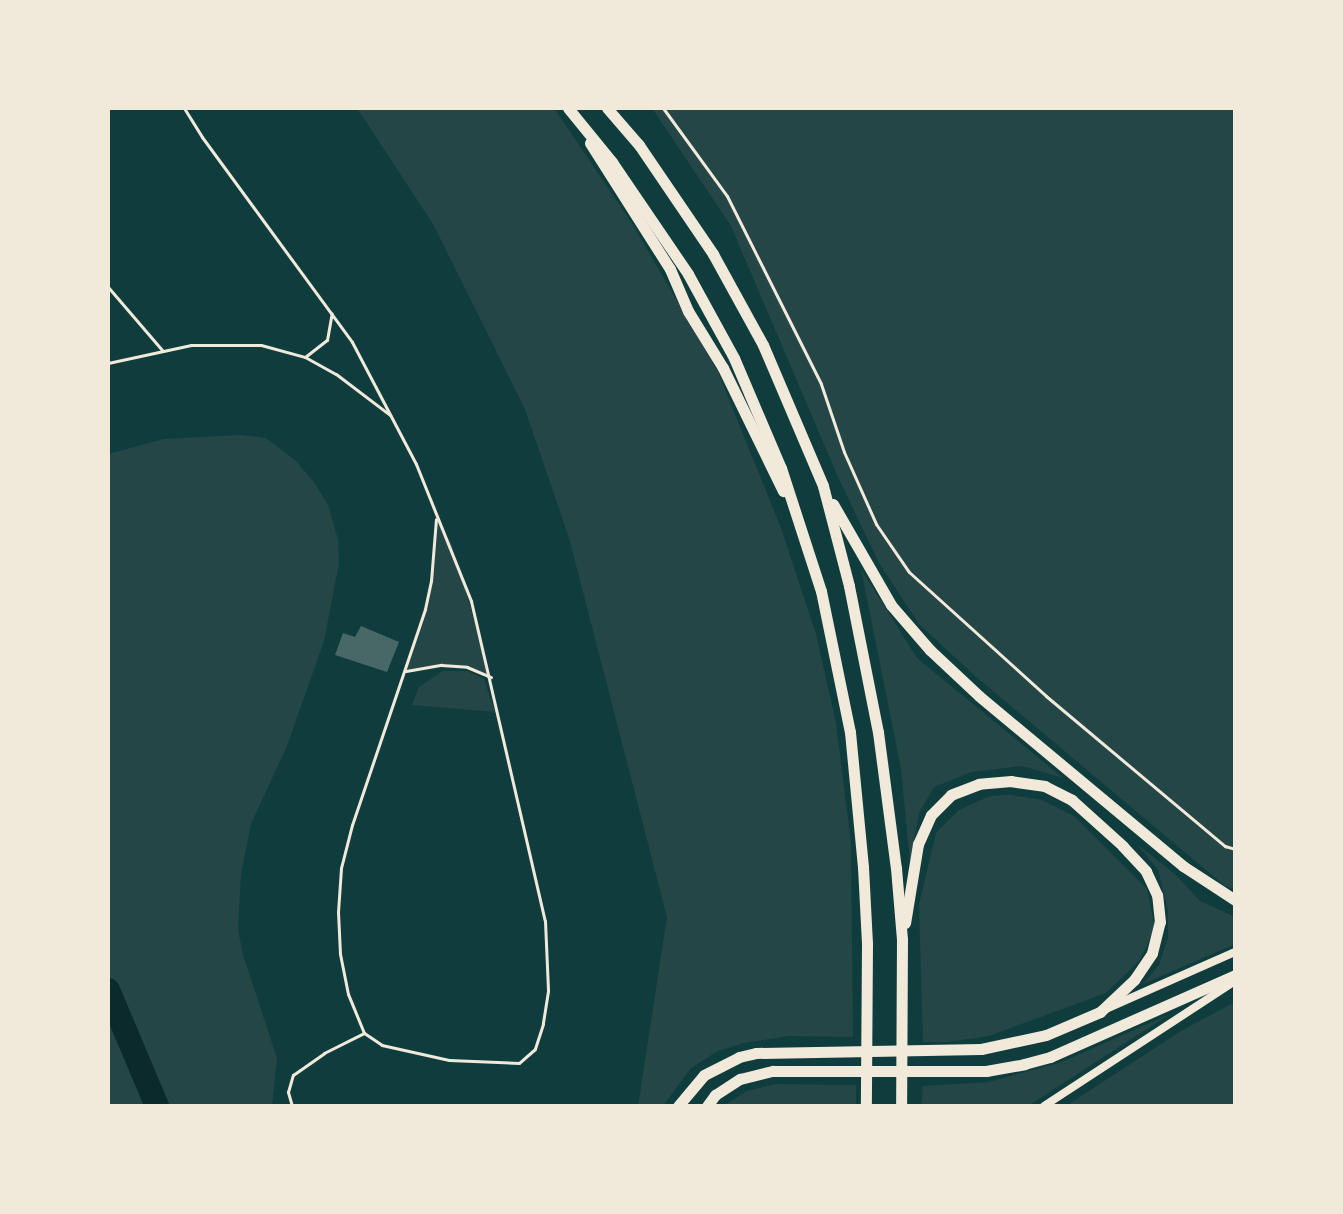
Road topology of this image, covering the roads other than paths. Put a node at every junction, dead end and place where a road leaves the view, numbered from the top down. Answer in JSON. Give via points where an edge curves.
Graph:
{"nodes":[{"id":1,"x":184,"y":108,"type":"edge"},
{"id":2,"x":568,"y":108,"type":"edge"},
{"id":3,"x":607,"y":108,"type":"edge"},
{"id":4,"x":663,"y":108,"type":"edge"},
{"id":5,"x":108,"y":287,"type":"edge"},
{"id":6,"x":332,"y":313,"type":"junction"},
{"id":7,"x":162,"y":350,"type":"junction"},
{"id":8,"x":305,"y":357,"type":"junction"},
{"id":9,"x":108,"y":363,"type":"edge"},
{"id":10,"x":391,"y":416,"type":"junction"},
{"id":11,"x":823,"y":486,"type":"junction"},
{"id":12,"x":436,"y":519,"type":"junction"},
{"id":13,"x":801,"y":527,"type":"junction"},
{"id":14,"x":406,"y":671,"type":"junction"},
{"id":15,"x":491,"y":677,"type":"junction"},
{"id":16,"x":1235,"y":849,"type":"edge"},
{"id":17,"x":1235,"y":900,"type":"edge"},
{"id":18,"x":902,"y":939,"type":"junction"},
{"id":19,"x":1235,"y":952,"type":"edge"},
{"id":20,"x":1235,"y":978,"type":"edge"},
{"id":21,"x":1100,"y":1012,"type":"junction"},
{"id":22,"x":364,"y":1033,"type":"junction"},
{"id":23,"x":292,"y":1106,"type":"edge"},
{"id":24,"x":678,"y":1106,"type":"edge"},
{"id":25,"x":707,"y":1106,"type":"edge"},
{"id":26,"x":866,"y":1106,"type":"edge"},
{"id":27,"x":901,"y":1106,"type":"edge"},
{"id":28,"x":1044,"y":1106,"type":"edge"}],
"edges":[{"from":1,"to":6,"type":"lane"},
{"from":2,"to":13,"type":"highway","via":[[670,269]]},
{"from":2,"to":13,"type":"highway","via":[[612,162],[706,305],[759,412]]},
{"from":3,"to":11,"type":"highway","via":[[639,145],[713,254],[763,345]]},
{"from":4,"to":16,"type":"lane","via":[[727,196],[821,384],[876,524],[909,572],[1046,696]]},
{"from":5,"to":7,"type":"lane"},
{"from":6,"to":8,"type":"lane","via":[[327,340]]},
{"from":6,"to":10,"type":"lane"},
{"from":7,"to":8,"type":"lane","via":[[230,343]]},
{"from":7,"to":9,"type":"lane"},
{"from":8,"to":10,"type":"lane"},
{"from":10,"to":12,"type":"lane"},
{"from":11,"to":17,"type":"highway","via":[[891,605],[930,650],[1183,866]]},
{"from":11,"to":18,"type":"highway","via":[[878,732]]},
{"from":12,"to":14,"type":"lane","via":[[431,581]]},
{"from":12,"to":15,"type":"lane","via":[[463,576]]},
{"from":13,"to":26,"type":"highway","via":[[821,591],[850,732],[867,944]]},
{"from":14,"to":15,"type":"lane","via":[[441,665],[467,667]]},
{"from":14,"to":22,"type":"lane","via":[[341,868],[340,954]]},
{"from":15,"to":22,"type":"lane","via":[[545,921],[548,991],[535,1049],[519,1063],[501,1065],[382,1045]]},
{"from":18,"to":21,"type":"highway","via":[[918,844],[931,815],[951,795],[979,784],[1045,786],[1072,800],[1123,846],[1146,871],[1157,895],[1160,922],[1152,953],[1134,980]]},
{"from":18,"to":27,"type":"highway"},
{"from":19,"to":21,"type":"street"},
{"from":20,"to":25,"type":"highway","via":[[1050,1057],[986,1071],[773,1071],[740,1079]]},
{"from":20,"to":28,"type":"street"},
{"from":21,"to":24,"type":"highway","via":[[1020,1043],[739,1057],[704,1075]]},
{"from":22,"to":23,"type":"lane","via":[[293,1075],[288,1092]]}]}
